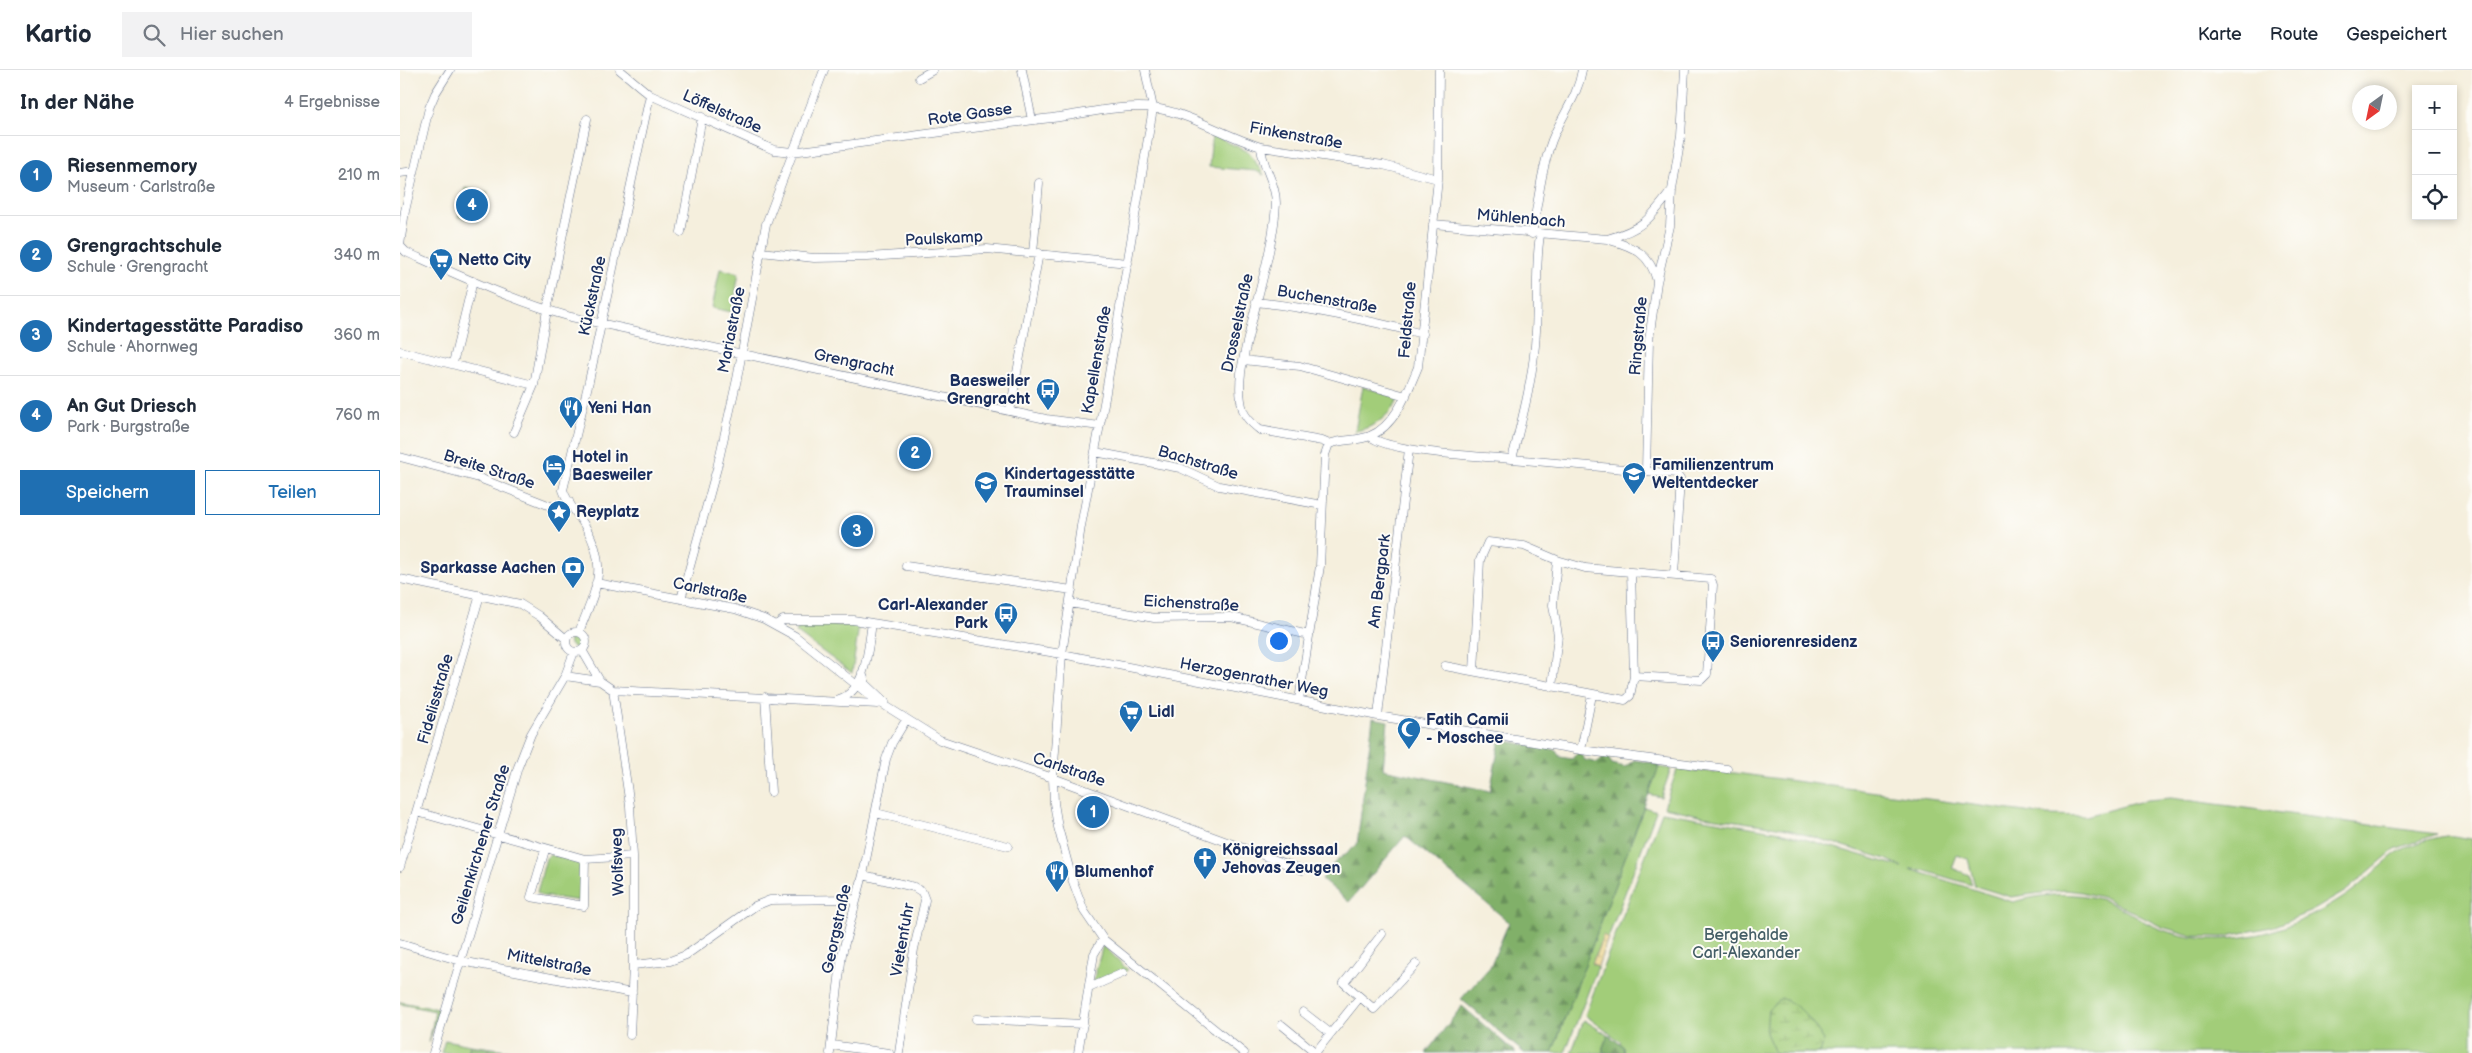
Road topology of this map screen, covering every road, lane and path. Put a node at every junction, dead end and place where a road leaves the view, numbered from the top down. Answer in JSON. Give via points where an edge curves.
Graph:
{"nodes":[{"id":1,"x":450,"y":70,"type":"edge"},
{"id":2,"x":620,"y":70,"type":"edge"},
{"id":3,"x":824,"y":70,"type":"edge"},
{"id":4,"x":933,"y":70,"type":"edge"},
{"id":5,"x":1022,"y":70,"type":"edge"},
{"id":6,"x":1144,"y":70,"type":"edge"},
{"id":7,"x":1439,"y":70,"type":"edge"},
{"id":8,"x":1582,"y":70,"type":"edge"},
{"id":9,"x":1685,"y":70,"type":"edge"},
{"id":10,"x":919,"y":78,"type":"dead end"},
{"id":11,"x":650,"y":95,"type":"junction"},
{"id":12,"x":1152,"y":108,"type":"junction"},
{"id":13,"x":702,"y":118,"type":"junction"},
{"id":14,"x":588,"y":119,"type":"dead end"},
{"id":15,"x":1032,"y":120,"type":"junction"},
{"id":16,"x":1261,"y":147,"type":"junction"},
{"id":17,"x":792,"y":152,"type":"junction"},
{"id":18,"x":414,"y":171,"type":"junction"},
{"id":19,"x":400,"y":173,"type":"edge"},
{"id":20,"x":1438,"y":179,"type":"junction"},
{"id":21,"x":1039,"y":183,"type":"dead end"},
{"id":22,"x":1672,"y":190,"type":"junction"},
{"id":23,"x":1433,"y":224,"type":"junction"},
{"id":24,"x":681,"y":232,"type":"dead end"},
{"id":25,"x":1536,"y":235,"type":"junction"},
{"id":26,"x":1607,"y":239,"type":"junction"},
{"id":27,"x":400,"y":245,"type":"edge"},
{"id":28,"x":761,"y":252,"type":"junction"},
{"id":29,"x":1036,"y":253,"type":"junction"},
{"id":30,"x":1128,"y":263,"type":"junction"},
{"id":31,"x":473,"y":281,"type":"junction"},
{"id":32,"x":1657,"y":282,"type":"junction"},
{"id":33,"x":1256,"y":302,"type":"junction"},
{"id":34,"x":547,"y":310,"type":"junction"},
{"id":35,"x":602,"y":324,"type":"junction"},
{"id":36,"x":1422,"y":334,"type":"junction"},
{"id":37,"x":400,"y":351,"type":"edge"},
{"id":38,"x":741,"y":352,"type":"junction"},
{"id":39,"x":1243,"y":360,"type":"junction"},
{"id":40,"x":453,"y":363,"type":"junction"},
{"id":41,"x":534,"y":385,"type":"junction"},
{"id":42,"x":1406,"y":396,"type":"junction"},
{"id":43,"x":1010,"y":411,"type":"junction"},
{"id":44,"x":1100,"y":426,"type":"junction"},
{"id":45,"x":514,"y":432,"type":"dead end"},
{"id":46,"x":1370,"y":436,"type":"junction"},
{"id":47,"x":1329,"y":444,"type":"junction"},
{"id":48,"x":1409,"y":449,"type":"junction"},
{"id":49,"x":1095,"y":452,"type":"junction"},
{"id":50,"x":400,"y":457,"type":"edge"},
{"id":51,"x":1512,"y":459,"type":"junction"},
{"id":52,"x":1646,"y":471,"type":"junction"},
{"id":53,"x":569,"y":501,"type":"junction"},
{"id":54,"x":1322,"y":505,"type":"junction"},
{"id":55,"x":1557,"y":560,"type":"junction"},
{"id":56,"x":906,"y":566,"type":"dead end"},
{"id":57,"x":1631,"y":572,"type":"junction"},
{"id":58,"x":1674,"y":575,"type":"junction"},
{"id":59,"x":400,"y":579,"type":"edge"},
{"id":60,"x":596,"y":583,"type":"junction"},
{"id":61,"x":1072,"y":590,"type":"junction"},
{"id":62,"x":480,"y":595,"type":"junction"},
{"id":63,"x":681,"y":599,"type":"junction"},
{"id":64,"x":1070,"y":603,"type":"junction"},
{"id":65,"x":872,"y":623,"type":"junction"},
{"id":66,"x":776,"y":625,"type":"junction"},
{"id":67,"x":580,"y":632,"type":"junction"},
{"id":68,"x":1310,"y":636,"type":"junction"},
{"id":69,"x":566,"y":639,"type":"junction"},
{"id":70,"x":582,"y":650,"type":"junction"},
{"id":71,"x":574,"y":652,"type":"junction"},
{"id":72,"x":1062,"y":654,"type":"junction"},
{"id":73,"x":1445,"y":666,"type":"dead end"},
{"id":74,"x":1474,"y":671,"type":"junction"},
{"id":75,"x":862,"y":673,"type":"junction"},
{"id":76,"x":565,"y":676,"type":"junction"},
{"id":77,"x":1634,"y":676,"type":"junction"},
{"id":78,"x":600,"y":682,"type":"junction"},
{"id":79,"x":856,"y":684,"type":"junction"},
{"id":80,"x":1552,"y":687,"type":"junction"},
{"id":81,"x":613,"y":690,"type":"junction"},
{"id":82,"x":1592,"y":695,"type":"junction"},
{"id":83,"x":765,"y":697,"type":"junction"},
{"id":84,"x":831,"y":700,"type":"junction"},
{"id":85,"x":1299,"y":700,"type":"junction"},
{"id":86,"x":889,"y":707,"type":"junction"},
{"id":87,"x":1378,"y":716,"type":"junction"},
{"id":88,"x":906,"y":720,"type":"junction"},
{"id":89,"x":1581,"y":750,"type":"junction"},
{"id":90,"x":1727,"y":770,"type":"dead end"},
{"id":91,"x":1053,"y":778,"type":"junction"},
{"id":92,"x":771,"y":792,"type":"dead end"},
{"id":93,"x":418,"y":812,"type":"junction"},
{"id":94,"x":876,"y":813,"type":"junction"},
{"id":95,"x":498,"y":836,"type":"junction"},
{"id":96,"x":1008,"y":846,"type":"dead end"},
{"id":97,"x":545,"y":850,"type":"junction"},
{"id":98,"x":632,"y":856,"type":"junction"},
{"id":99,"x":585,"y":859,"type":"junction"},
{"id":100,"x":400,"y":867,"type":"edge"},
{"id":101,"x":1303,"y":870,"type":"dead end"},
{"id":102,"x":863,"y":875,"type":"junction"},
{"id":103,"x":856,"y":900,"type":"junction"},
{"id":104,"x":1382,"y":934,"type":"dead end"},
{"id":105,"x":1103,"y":938,"type":"junction"},
{"id":106,"x":400,"y":944,"type":"edge"},
{"id":107,"x":461,"y":961,"type":"junction"},
{"id":108,"x":1416,"y":964,"type":"dead end"},
{"id":109,"x":633,"y":965,"type":"junction"},
{"id":110,"x":1123,"y":973,"type":"dead end"},
{"id":111,"x":1089,"y":988,"type":"junction"},
{"id":112,"x":632,"y":993,"type":"junction"},
{"id":113,"x":1360,"y":997,"type":"junction"},
{"id":114,"x":1303,"y":1012,"type":"dead end"},
{"id":115,"x":976,"y":1020,"type":"dead end"},
{"id":116,"x":1082,"y":1024,"type":"junction"},
{"id":117,"x":1282,"y":1025,"type":"dead end"},
{"id":118,"x":1330,"y":1034,"type":"junction"},
{"id":119,"x":630,"y":1035,"type":"dead end"},
{"id":120,"x":831,"y":1049,"type":"edge"},
{"id":121,"x":433,"y":1053,"type":"edge"},
{"id":122,"x":889,"y":1053,"type":"edge"},
{"id":123,"x":899,"y":1053,"type":"edge"},
{"id":124,"x":1078,"y":1053,"type":"edge"},
{"id":125,"x":1244,"y":1053,"type":"edge"},
{"id":126,"x":1315,"y":1053,"type":"edge"}],
"edges":[{"from":1,"to":18,"type":"street","via":[[429,108]]},
{"from":2,"to":11,"type":"street","name":"Löffelstraße"},
{"from":3,"to":17,"type":"street","name":"Mariastraße"},
{"from":4,"to":10,"type":"street"},
{"from":5,"to":15,"type":"street"},
{"from":6,"to":12,"type":"street","name":"Kapellenstraße"},
{"from":7,"to":20,"type":"street","name":"Feldstraße"},
{"from":8,"to":25,"type":"street","via":[[1572,103],[1554,133],[1542,178]]},
{"from":9,"to":22,"type":"street","name":"Ringstraße","via":[[1681,136]]},
{"from":11,"to":13,"type":"street","name":"Löffelstraße"},
{"from":11,"to":35,"type":"street","name":"Kückstraße"},
{"from":12,"to":15,"type":"street","name":"Rote Gasse"},
{"from":12,"to":16,"type":"street","name":"Finkenstraße","via":[[1194,119],[1242,142]]},
{"from":12,"to":30,"type":"street","name":"Kapellenstraße"},
{"from":13,"to":17,"type":"street","name":"Löffelstraße","via":[[774,150]]},
{"from":13,"to":24,"type":"street"},
{"from":14,"to":34,"type":"street"},
{"from":15,"to":17,"type":"street","name":"Rote Gasse"},
{"from":16,"to":20,"type":"street","name":"Finkenstraße","via":[[1383,165]]},
{"from":16,"to":33,"type":"street","name":"Drosselstraße","via":[[1276,201]]},
{"from":17,"to":28,"type":"street","name":"Mariastraße","via":[[766,224]]},
{"from":18,"to":19,"type":"street"},
{"from":18,"to":27,"type":"street"},
{"from":20,"to":23,"type":"street","name":"Feldstraße"},
{"from":21,"to":29,"type":"street"},
{"from":22,"to":26,"type":"street","name":"Mühlenbach","via":[[1643,225],[1630,233]]},
{"from":22,"to":32,"type":"street","name":"Ringstraße","via":[[1670,226]]},
{"from":23,"to":25,"type":"street","name":"Mühlenbach"},
{"from":23,"to":36,"type":"street","name":"Feldstraße"},
{"from":25,"to":26,"type":"street","name":"Mühlenbach"},
{"from":25,"to":51,"type":"street","via":[[1536,330],[1532,375]]},
{"from":26,"to":32,"type":"street","name":"Mühlenbach","via":[[1639,251],[1650,261]]},
{"from":27,"to":31,"type":"street","name":"Grengracht","via":[[406,252]]},
{"from":28,"to":29,"type":"street","name":"Paulskamp","via":[[814,258],[987,249]]},
{"from":28,"to":38,"type":"street","name":"Mariastraße"},
{"from":29,"to":30,"type":"street","name":"Paulskamp"},
{"from":29,"to":43,"type":"street"},
{"from":30,"to":44,"type":"street","name":"Kapellenstraße"},
{"from":31,"to":34,"type":"street","name":"Grengracht"},
{"from":31,"to":40,"type":"street"},
{"from":32,"to":52,"type":"street","name":"Ringstraße","via":[[1649,340]]},
{"from":33,"to":36,"type":"street","name":"Buchenstraße","via":[[1350,315]]},
{"from":33,"to":39,"type":"street","name":"Drosselstraße"},
{"from":34,"to":35,"type":"street","name":"Grengracht"},
{"from":34,"to":41,"type":"street"},
{"from":35,"to":38,"type":"street","name":"Grengracht"},
{"from":35,"to":53,"type":"street","name":"Kückstraße","via":[[563,490]]},
{"from":36,"to":42,"type":"street","name":"Feldstraße","via":[[1418,368]]},
{"from":37,"to":40,"type":"street"},
{"from":38,"to":43,"type":"street","name":"Grengracht"},
{"from":38,"to":63,"type":"street","name":"Mariastraße","via":[[717,468]]},
{"from":39,"to":42,"type":"street","via":[[1300,366]]},
{"from":39,"to":47,"type":"street","name":"Drosselstraße","via":[[1240,382],[1243,411],[1253,425],[1260,430]]},
{"from":40,"to":41,"type":"street"},
{"from":41,"to":45,"type":"street"},
{"from":42,"to":46,"type":"street","name":"Feldstraße","via":[[1387,424]]},
{"from":43,"to":44,"type":"street","name":"Grengracht"},
{"from":44,"to":49,"type":"street","name":"Kapellenstraße"},
{"from":46,"to":47,"type":"street","name":"Feldstraße"},
{"from":46,"to":48,"type":"street","via":[[1376,442]]},
{"from":47,"to":54,"type":"street","via":[[1325,455]]},
{"from":48,"to":51,"type":"street"},
{"from":48,"to":87,"type":"street","name":"Am Bergpark"},
{"from":49,"to":54,"type":"street","name":"Bachstraße","via":[[1180,468],[1219,486]]},
{"from":49,"to":61,"type":"street","name":"Kapellenstraße"},
{"from":50,"to":53,"type":"street","name":"Breite Straße","via":[[479,478],[553,506]]},
{"from":51,"to":52,"type":"street"},
{"from":52,"to":58,"type":"street","via":[[1676,474],[1680,479]]},
{"from":53,"to":60,"type":"street","via":[[600,559]]},
{"from":54,"to":68,"type":"street","via":[[1320,566]]},
{"from":55,"to":57,"type":"street","via":[[1585,568]]},
{"from":55,"to":74,"type":"street","via":[[1524,546],[1488,542],[1480,560]]},
{"from":55,"to":80,"type":"street","via":[[1553,606],[1558,635]]},
{"from":56,"to":61,"type":"street"},
{"from":57,"to":58,"type":"street"},
{"from":57,"to":77,"type":"street"},
{"from":58,"to":77,"type":"street","via":[[1710,579],[1713,585],[1707,674],[1701,680]]},
{"from":59,"to":62,"type":"street"},
{"from":60,"to":63,"type":"street","name":"Carlstraße"},
{"from":60,"to":67,"type":"street"},
{"from":61,"to":64,"type":"street","name":"Kapellenstraße"},
{"from":62,"to":69,"type":"street","via":[[520,604]]},
{"from":62,"to":93,"type":"street","name":"Fidelisstraße"},
{"from":63,"to":66,"type":"street","name":"Carlstraße","via":[[735,609]]},
{"from":64,"to":68,"type":"street","name":"Eichenstraße","via":[[1154,618],[1231,617]]},
{"from":64,"to":72,"type":"street","name":"Kapellenstraße"},
{"from":65,"to":66,"type":"street","name":"Herzogenrather Weg","via":[[783,620]]},
{"from":65,"to":72,"type":"street","name":"Herzogenrather Weg"},
{"from":65,"to":75,"type":"street"},
{"from":66,"to":79,"type":"street","name":"Carlstraße"},
{"from":67,"to":69,"type":"street","via":[[570,633]]},
{"from":67,"to":70,"type":"street","via":[[586,638]]},
{"from":68,"to":85,"type":"street"},
{"from":69,"to":71,"type":"street","via":[[567,647]]},
{"from":70,"to":71,"type":"street"},
{"from":70,"to":78,"type":"street"},
{"from":71,"to":76,"type":"street","name":"Geilenkirchener Straße"},
{"from":72,"to":85,"type":"street","name":"Herzogenrather Weg"},
{"from":72,"to":91,"type":"street","name":"Kapellenstraße"},
{"from":73,"to":74,"type":"street"},
{"from":74,"to":80,"type":"street"},
{"from":75,"to":79,"type":"street"},
{"from":75,"to":86,"type":"street","name":"Carlstraße","via":[[866,684]]},
{"from":76,"to":78,"type":"street"},
{"from":76,"to":95,"type":"street","name":"Geilenkirchener Straße","via":[[531,734]]},
{"from":77,"to":82,"type":"street","via":[[1630,696],[1625,700]]},
{"from":78,"to":81,"type":"street"},
{"from":79,"to":84,"type":"street","via":[[847,696]]},
{"from":79,"to":86,"type":"street","name":"Carlstraße"},
{"from":80,"to":82,"type":"street"},
{"from":81,"to":83,"type":"street"},
{"from":81,"to":98,"type":"street","name":"Wolfsweg","via":[[630,806]]},
{"from":82,"to":89,"type":"street"},
{"from":83,"to":84,"type":"street"},
{"from":83,"to":92,"type":"street"},
{"from":84,"to":86,"type":"street","via":[[873,702]]},
{"from":85,"to":87,"type":"street","name":"Herzogenrather Weg"},
{"from":86,"to":88,"type":"street","name":"Carlstraße"},
{"from":87,"to":89,"type":"street","name":"Herzogenrather Weg"},
{"from":88,"to":91,"type":"street","name":"Carlstraße","via":[[961,749]]},
{"from":88,"to":94,"type":"street","name":"Georgstraße","via":[[886,759]]},
{"from":89,"to":90,"type":"street","name":"Herzogenrather Weg"},
{"from":91,"to":101,"type":"street","name":"Carlstraße"},
{"from":91,"to":105,"type":"street","name":"Kapellenstraße","via":[[1058,827],[1072,879],[1084,911]]},
{"from":93,"to":95,"type":"street"},
{"from":93,"to":100,"type":"street","name":"Fidelisstraße"},
{"from":94,"to":96,"type":"street"},
{"from":94,"to":102,"type":"street","name":"Georgstraße"},
{"from":95,"to":97,"type":"street"},
{"from":95,"to":107,"type":"street","name":"Geilenkirchener Straße"},
{"from":97,"to":99,"type":"street"},
{"from":97,"to":99,"type":"street","via":[[531,897],[584,906]]},
{"from":98,"to":99,"type":"street"},
{"from":98,"to":109,"type":"street","name":"Wolfsweg"},
{"from":102,"to":103,"type":"street","name":"Georgstraße"},
{"from":102,"to":123,"type":"street","name":"Vietenfuhr","via":[[914,887],[926,900],[914,949]]},
{"from":103,"to":109,"type":"street","via":[[770,900],[755,906],[686,956],[670,962]]},
{"from":103,"to":120,"type":"street","name":"Georgstraße","via":[[842,954]]},
{"from":104,"to":113,"type":"street","via":[[1344,983]]},
{"from":105,"to":111,"type":"street","via":[[1094,954]]},
{"from":105,"to":125,"type":"street","name":"Kapellenstraße"},
{"from":106,"to":107,"type":"street","name":"Mittelstraße"},
{"from":107,"to":112,"type":"street","name":"Mittelstraße"},
{"from":107,"to":121,"type":"street","name":"Geilenkirchener Straße"},
{"from":108,"to":113,"type":"street","via":[[1374,1009]]},
{"from":109,"to":112,"type":"street","name":"Wolfsweg"},
{"from":110,"to":111,"type":"street"},
{"from":111,"to":116,"type":"street"},
{"from":112,"to":119,"type":"street","name":"Wolfsweg"},
{"from":113,"to":118,"type":"street"},
{"from":114,"to":118,"type":"street"},
{"from":115,"to":116,"type":"street"},
{"from":116,"to":124,"type":"street"},
{"from":117,"to":126,"type":"street"},
{"from":118,"to":126,"type":"street"},
{"from":120,"to":122,"type":"street"}]}
